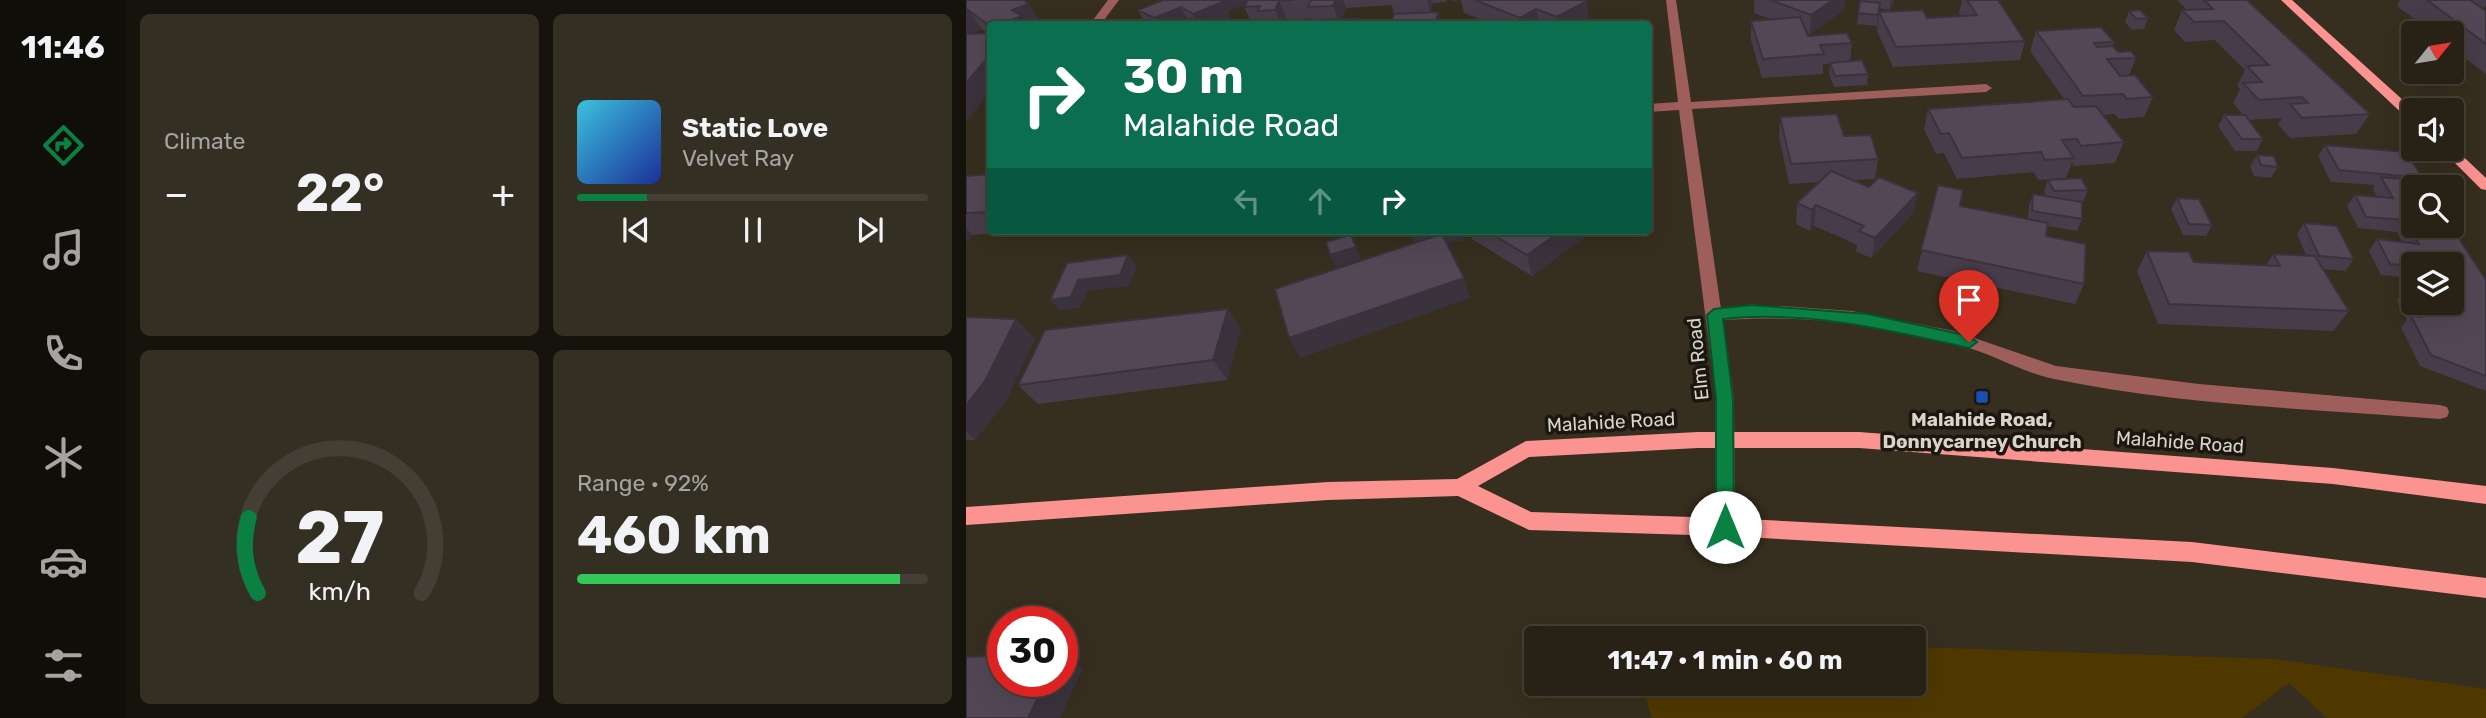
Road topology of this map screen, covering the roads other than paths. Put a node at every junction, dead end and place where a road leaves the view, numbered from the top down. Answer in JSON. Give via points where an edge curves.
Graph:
{"nodes":[{"id":1,"x":1114,"y":0,"type":"edge"},
{"id":2,"x":1671,"y":0,"type":"edge"},
{"id":3,"x":2286,"y":0,"type":"edge"},
{"id":4,"x":1097,"y":21,"type":"edge"},
{"id":5,"x":1986,"y":88,"type":"dead end"},
{"id":6,"x":1684,"y":105,"type":"junction"},
{"id":7,"x":2401,"y":105,"type":"edge"},
{"id":8,"x":1652,"y":108,"type":"edge"},
{"id":9,"x":2460,"y":161,"type":"edge"},
{"id":10,"x":2486,"y":186,"type":"edge"},
{"id":11,"x":1714,"y":315,"type":"junction"},
{"id":12,"x":2440,"y":412,"type":"dead end"},
{"id":13,"x":1725,"y":440,"type":"junction"},
{"id":14,"x":1460,"y":487,"type":"junction"},
{"id":15,"x":2486,"y":495,"type":"edge"},
{"id":16,"x":966,"y":516,"type":"edge"},
{"id":17,"x":1725,"y":527,"type":"junction"},
{"id":18,"x":2486,"y":588,"type":"edge"}],
"edges":[{"from":1,"to":4,"type":"street"},
{"from":2,"to":6,"type":"street","name":"Elm Road"},
{"from":3,"to":7,"type":"main road"},
{"from":5,"to":6,"type":"street"},
{"from":6,"to":8,"type":"street"},
{"from":6,"to":11,"type":"street","name":"Elm Road"},
{"from":9,"to":10,"type":"main road"},
{"from":11,"to":12,"type":"street","via":[[1752,311],[1868,320],[1988,347],[2052,372]]},
{"from":11,"to":13,"type":"street","name":"Elm Road","via":[[1725,399]]},
{"from":13,"to":14,"type":"main road","name":"Malahide Road","via":[[1526,449]]},
{"from":13,"to":15,"type":"main road","name":"Malahide Road","via":[[1872,441],[2333,477]]},
{"from":13,"to":17,"type":"street","name":"Elm Road"},
{"from":14,"to":16,"type":"main road","name":"Malahide Road","via":[[1328,491]]},
{"from":14,"to":17,"type":"main road","name":"Malahide Road","via":[[1528,521]]},
{"from":17,"to":18,"type":"main road","name":"Malahide Road","via":[[2192,552]]}]}
